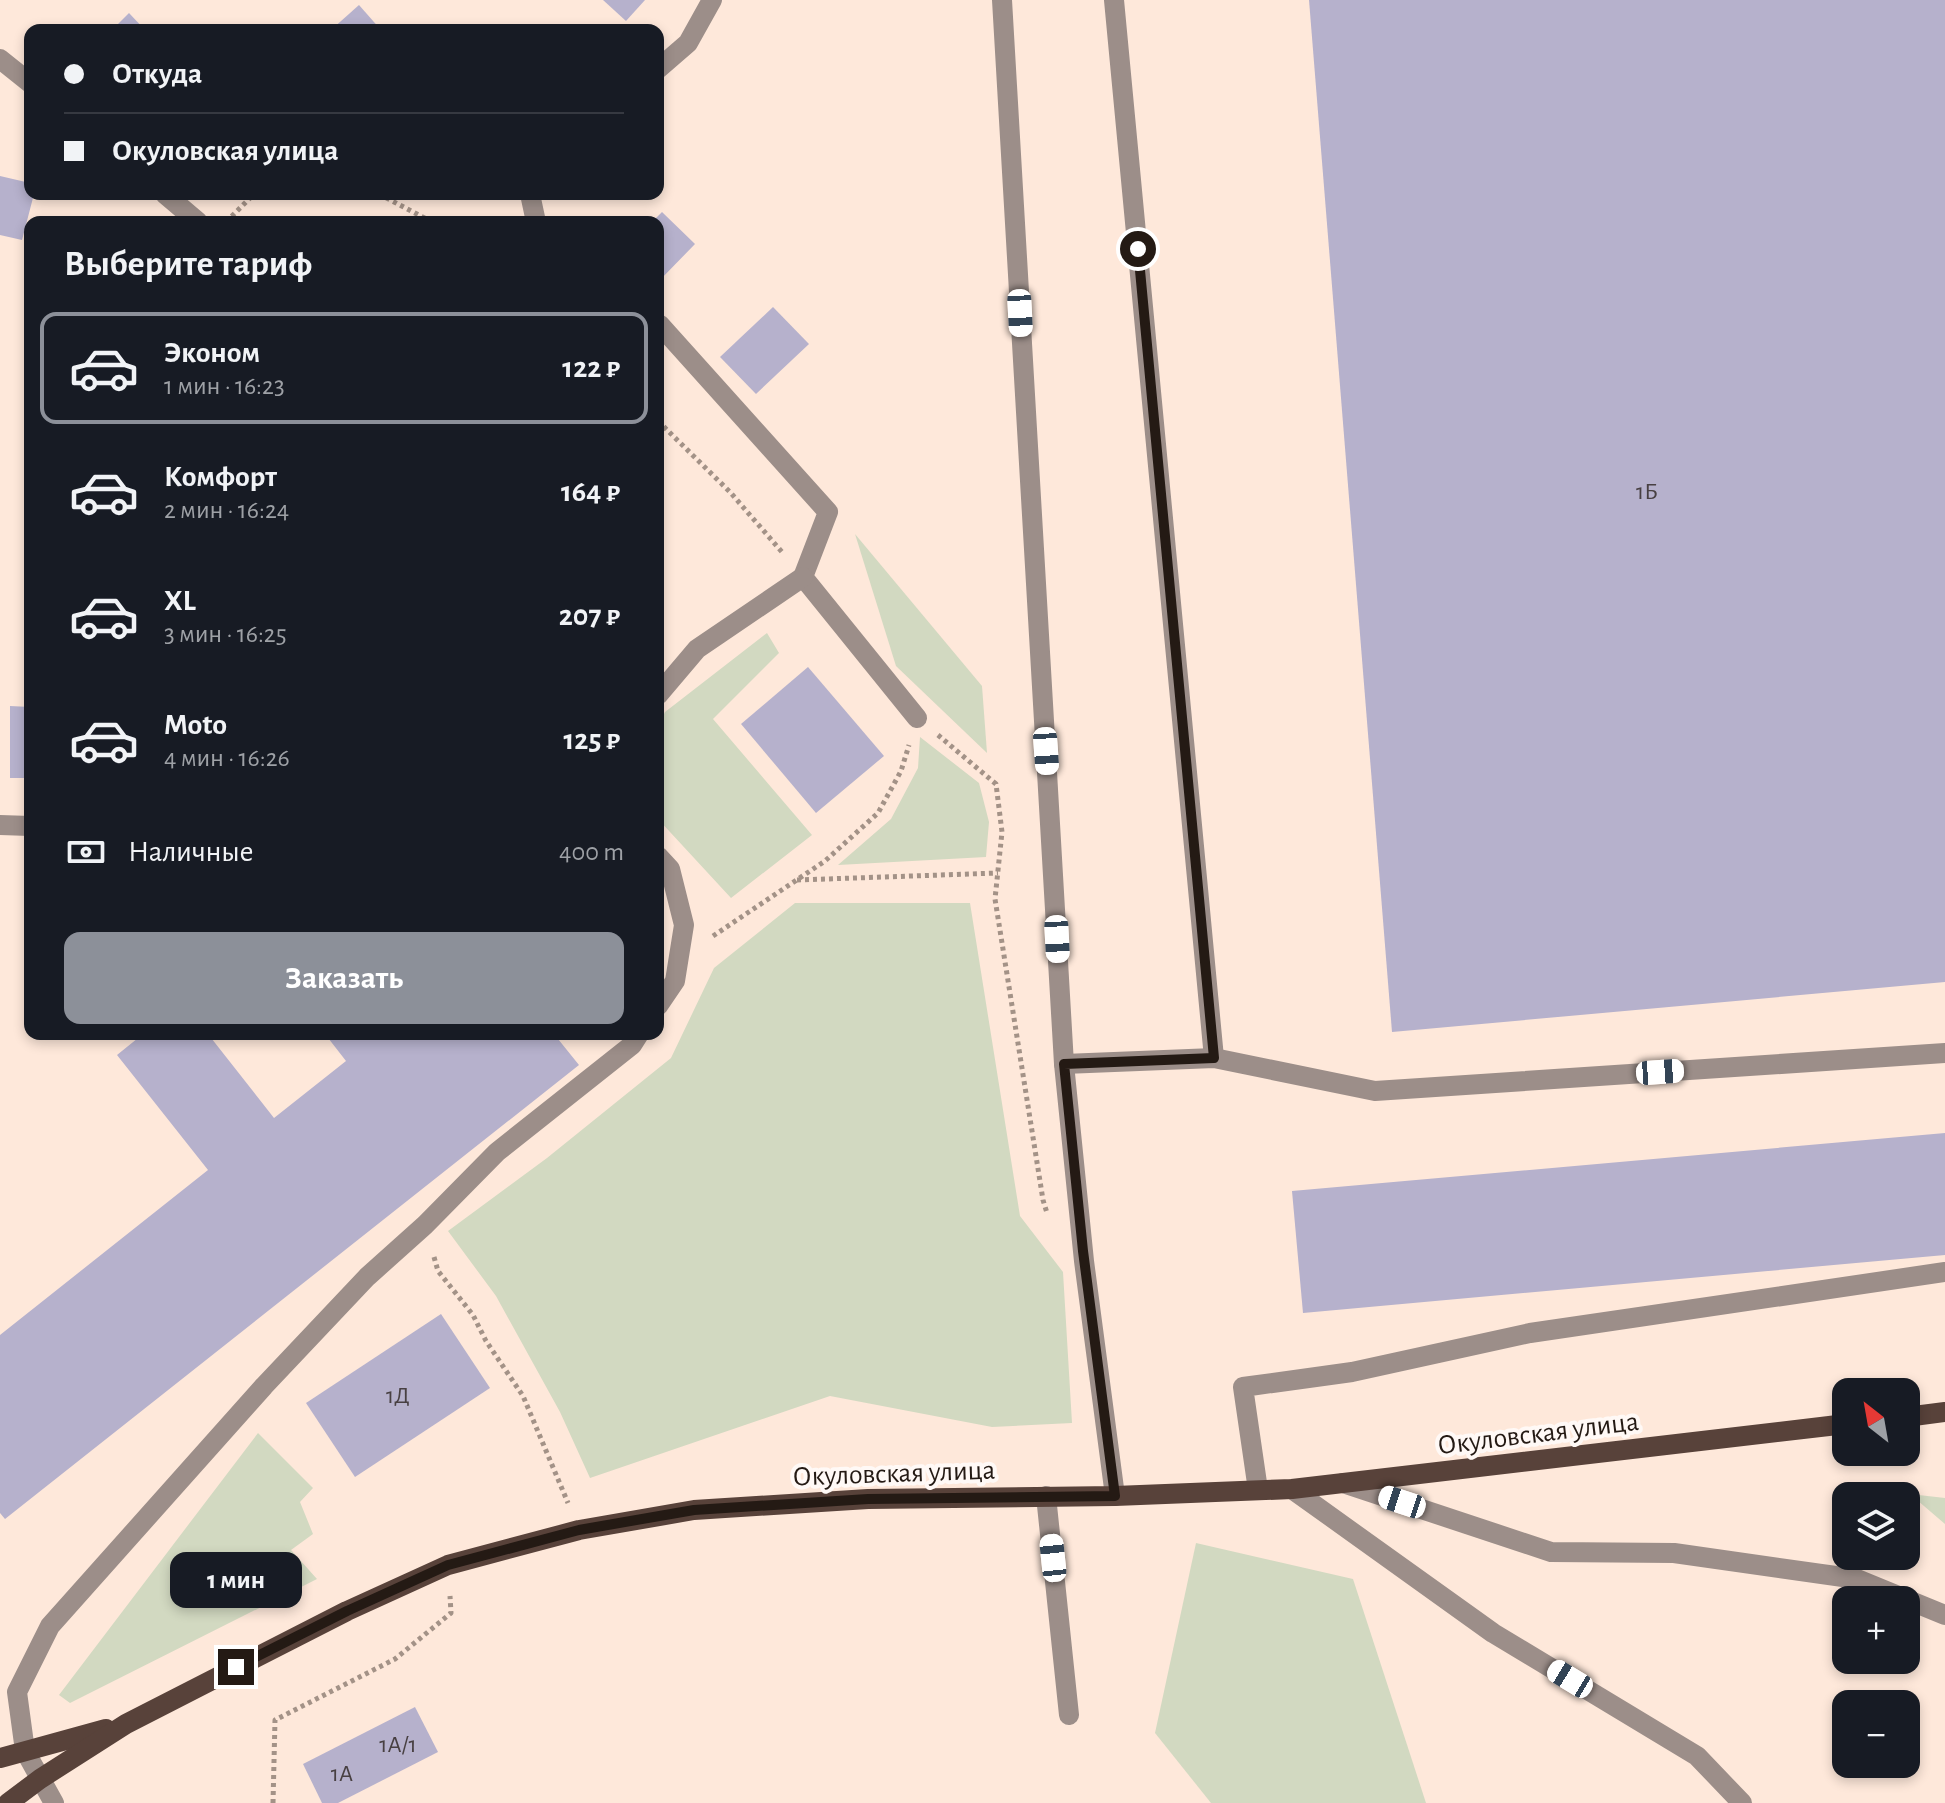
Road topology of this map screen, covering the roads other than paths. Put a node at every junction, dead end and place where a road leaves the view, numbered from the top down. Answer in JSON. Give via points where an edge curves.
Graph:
{"nodes":[{"id":1,"x":712,"y":0,"type":"edge"},
{"id":2,"x":1002,"y":0,"type":"edge"},
{"id":3,"x":1114,"y":0,"type":"edge"},
{"id":4,"x":0,"y":59,"type":"edge"},
{"id":5,"x":664,"y":64,"type":"edge"},
{"id":6,"x":24,"y":78,"type":"edge"},
{"id":7,"x":172,"y":200,"type":"edge"},
{"id":8,"x":191,"y":216,"type":"edge"},
{"id":9,"x":664,"y":329,"type":"edge"},
{"id":10,"x":803,"y":577,"type":"junction"},
{"id":11,"x":664,"y":688,"type":"edge"},
{"id":12,"x":917,"y":718,"type":"road end"},
{"id":13,"x":0,"y":825,"type":"edge"},
{"id":14,"x":24,"y":826,"type":"edge"},
{"id":15,"x":664,"y":862,"type":"edge"},
{"id":16,"x":664,"y":997,"type":"edge"},
{"id":17,"x":635,"y":1040,"type":"edge"},
{"id":18,"x":1945,"y":1053,"type":"edge"},
{"id":19,"x":1214,"y":1058,"type":"junction"},
{"id":20,"x":1064,"y":1064,"type":"junction"},
{"id":21,"x":1945,"y":1272,"type":"edge"},
{"id":22,"x":1945,"y":1412,"type":"edge"},
{"id":23,"x":1920,"y":1415,"type":"edge"},
{"id":24,"x":1832,"y":1426,"type":"edge"},
{"id":25,"x":1343,"y":1483,"type":"junction"},
{"id":26,"x":1292,"y":1489,"type":"junction"},
{"id":27,"x":1258,"y":1490,"type":"junction"},
{"id":28,"x":1046,"y":1496,"type":"junction"},
{"id":29,"x":1115,"y":1496,"type":"junction"},
{"id":30,"x":1945,"y":1615,"type":"edge"},
{"id":31,"x":1069,"y":1715,"type":"dead end"},
{"id":32,"x":126,"y":1724,"type":"junction"},
{"id":33,"x":25,"y":1751,"type":"junction"},
{"id":34,"x":0,"y":1758,"type":"edge"},
{"id":35,"x":40,"y":1779,"type":"junction"},
{"id":36,"x":8,"y":1803,"type":"edge"},
{"id":37,"x":54,"y":1803,"type":"edge"},
{"id":38,"x":1742,"y":1803,"type":"edge"}],
"edges":[{"from":1,"to":5,"type":"street","via":[[688,43]]},
{"from":2,"to":20,"type":"street"},
{"from":3,"to":19,"type":"street"},
{"from":4,"to":6,"type":"street"},
{"from":7,"to":8,"type":"street"},
{"from":9,"to":10,"type":"street","via":[[828,512]]},
{"from":10,"to":11,"type":"street","via":[[697,649]]},
{"from":10,"to":12,"type":"street"},
{"from":13,"to":14,"type":"street"},
{"from":15,"to":16,"type":"street","via":[[684,925],[675,981]]},
{"from":17,"to":33,"type":"street","via":[[497,1152],[367,1277],[50,1626],[17,1692]]},
{"from":18,"to":19,"type":"street","via":[[1375,1091]]},
{"from":19,"to":20,"type":"street"},
{"from":20,"to":29,"type":"street"},
{"from":21,"to":27,"type":"street","via":[[1530,1333],[1352,1372],[1243,1387]]},
{"from":22,"to":23,"type":"main road"},
{"from":24,"to":25,"type":"main road","name":"Окуловская улица"},
{"from":25,"to":26,"type":"main road","name":"Окуловская улица"},
{"from":25,"to":30,"type":"street","via":[[1551,1552],[1674,1553],[1857,1579]]},
{"from":26,"to":27,"type":"main road","name":"Окуловская улица"},
{"from":26,"to":38,"type":"street","via":[[1493,1633],[1697,1756]]},
{"from":27,"to":29,"type":"main road","name":"Окуловская улица"},
{"from":28,"to":29,"type":"main road","name":"Окуловская улица"},
{"from":28,"to":31,"type":"street"},
{"from":28,"to":32,"type":"main road","name":"Окуловская улица","via":[[868,1499],[694,1510],[579,1530],[448,1565]]},
{"from":32,"to":33,"type":"main road"},
{"from":32,"to":35,"type":"main road","name":"Окуловская улица"},
{"from":33,"to":34,"type":"main road"},
{"from":33,"to":35,"type":"street"},
{"from":35,"to":36,"type":"main road","name":"Окуловская улица"},
{"from":35,"to":37,"type":"street"}]}
